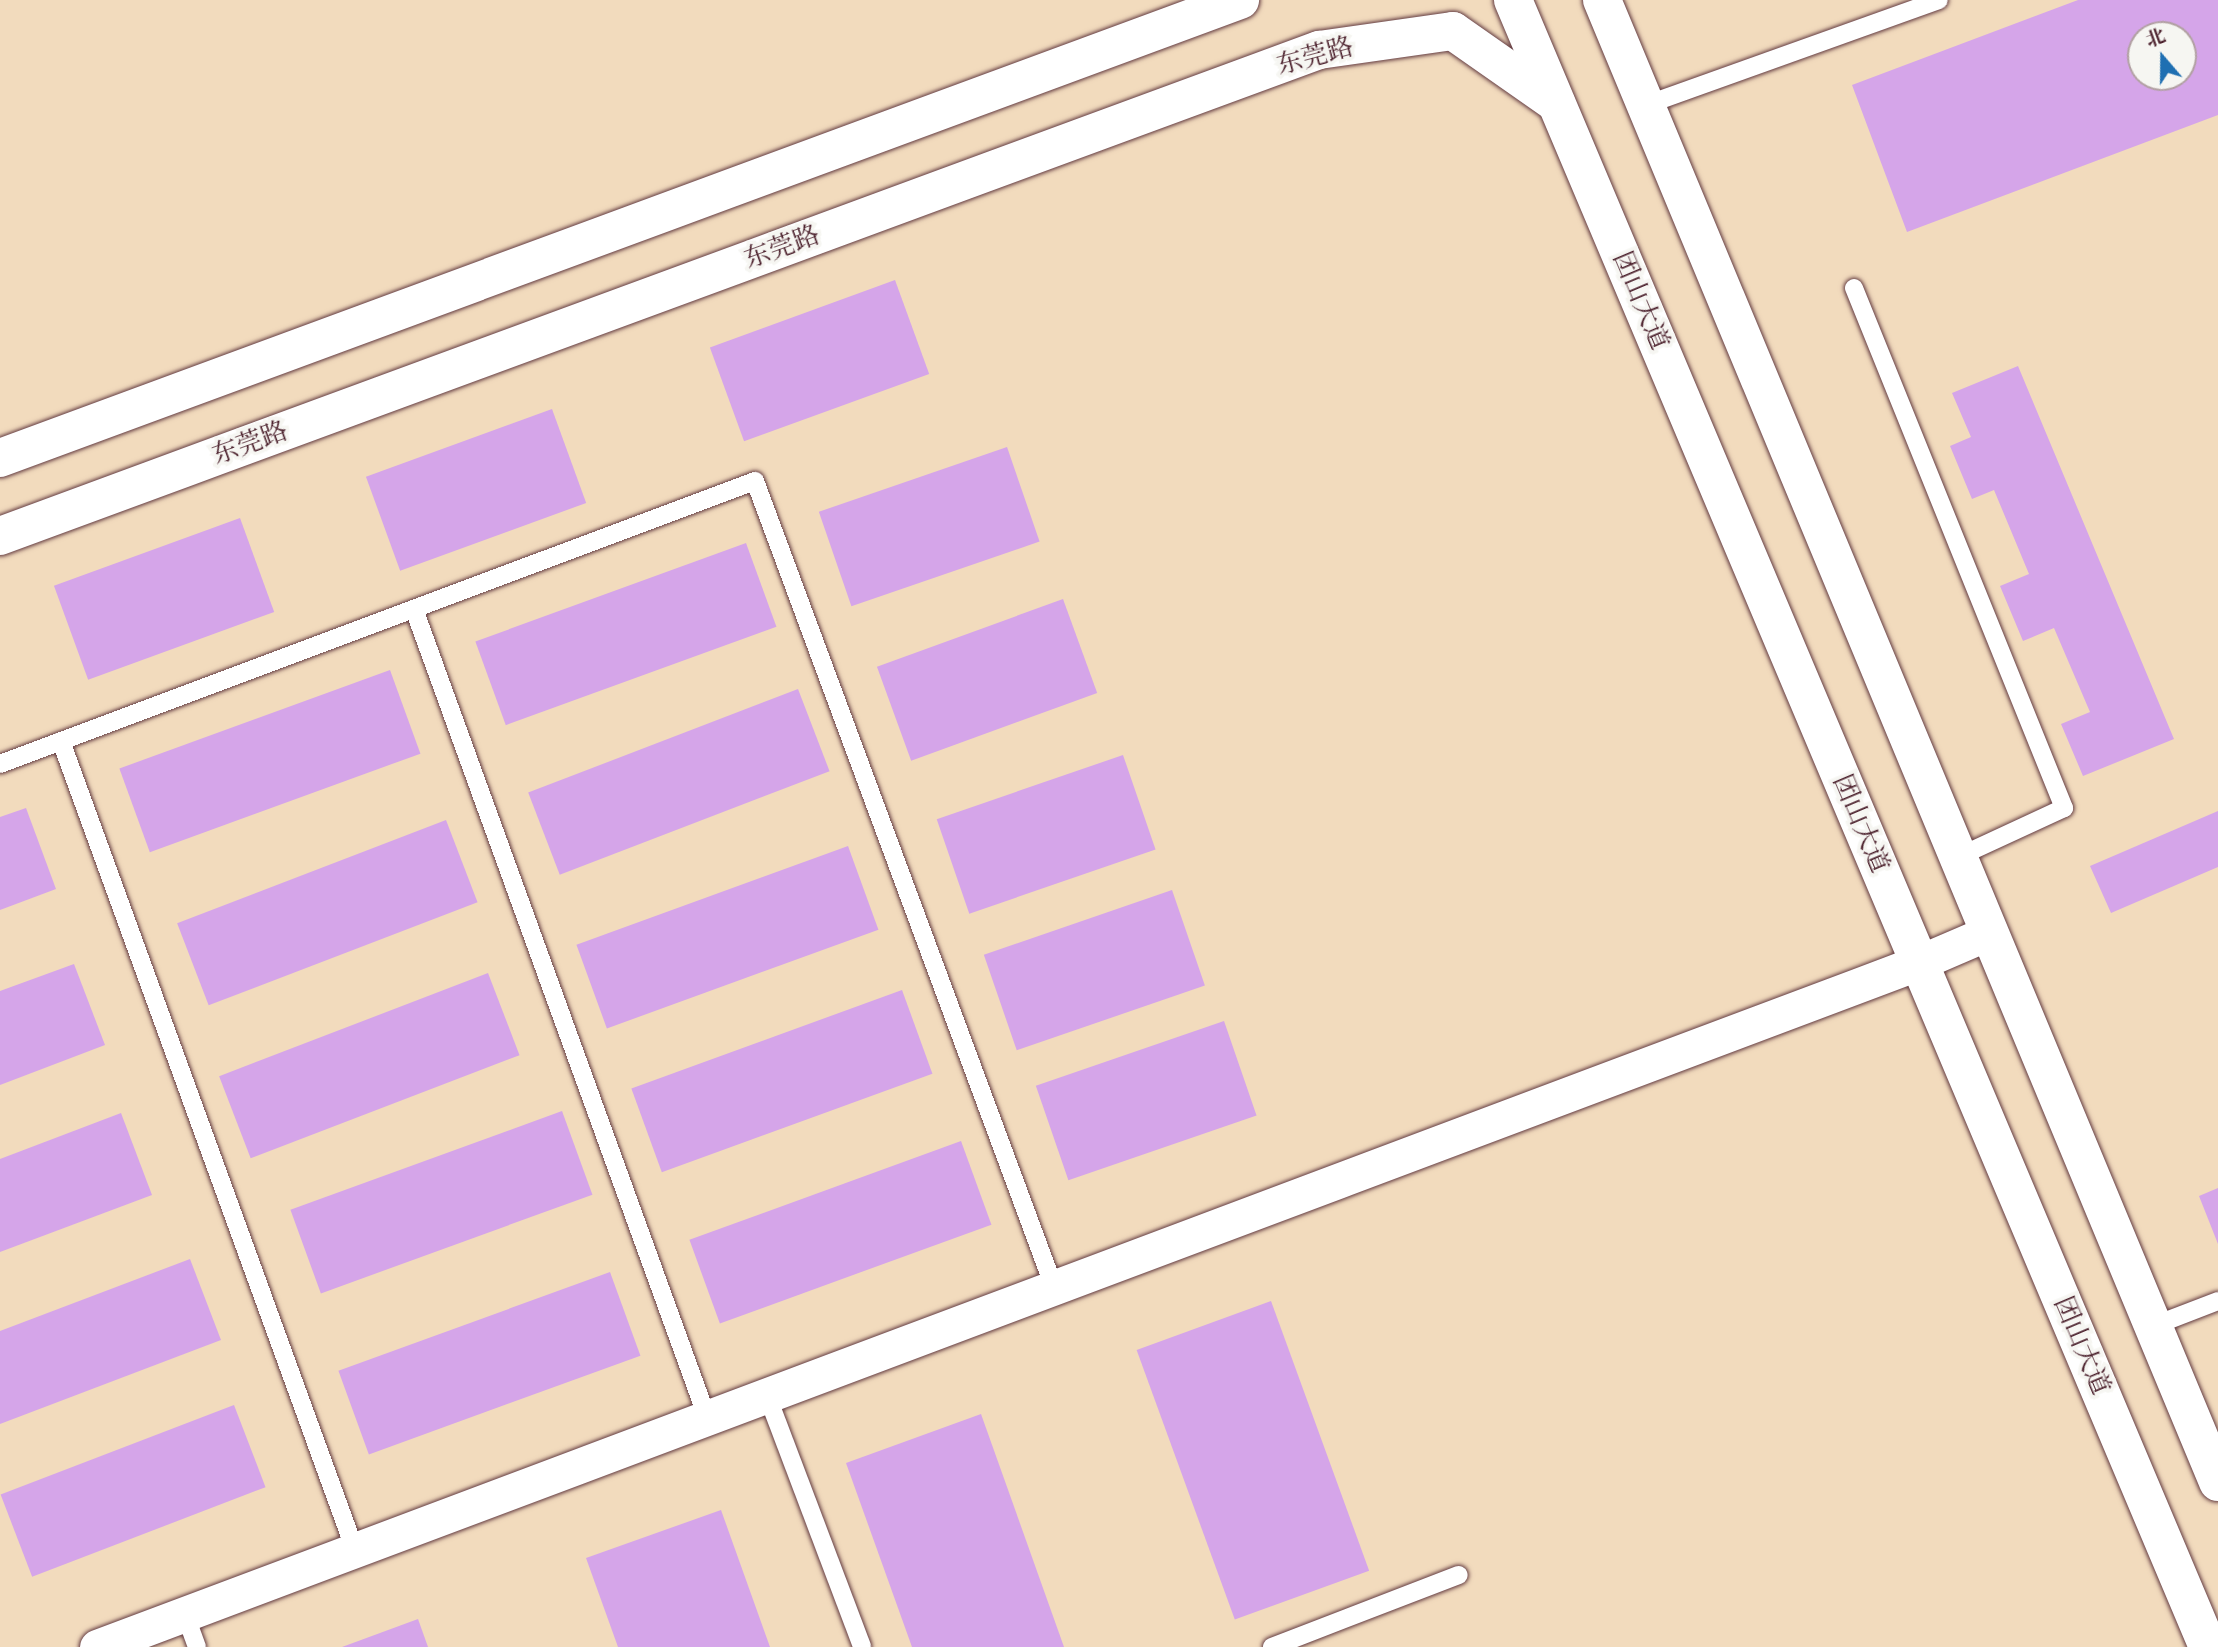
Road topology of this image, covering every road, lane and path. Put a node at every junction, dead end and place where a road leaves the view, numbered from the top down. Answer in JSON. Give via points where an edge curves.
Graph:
{"nodes":[{"id":1,"x":1240,"y":0,"type":"edge"},
{"id":2,"x":1513,"y":0,"type":"edge"},
{"id":3,"x":1602,"y":0,"type":"edge"},
{"id":4,"x":1939,"y":0,"type":"edge"},
{"id":5,"x":1556,"y":103,"type":"junction"},
{"id":6,"x":1646,"y":105,"type":"junction"},
{"id":7,"x":1854,"y":288,"type":"dead end"},
{"id":8,"x":0,"y":458,"type":"edge"},
{"id":9,"x":0,"y":536,"type":"edge"},
{"id":10,"x":414,"y":609,"type":"junction"},
{"id":11,"x":61,"y":741,"type":"junction"},
{"id":12,"x":0,"y":764,"type":"edge"},
{"id":13,"x":1958,"y":857,"type":"junction"},
{"id":14,"x":1990,"y":932,"type":"junction"},
{"id":15,"x":1918,"y":963,"type":"junction"},
{"id":16,"x":1054,"y":1287,"type":"junction"},
{"id":17,"x":2218,"y":1301,"type":"edge"},
{"id":18,"x":2153,"y":1326,"type":"junction"},
{"id":19,"x":767,"y":1395,"type":"junction"},
{"id":20,"x":708,"y":1417,"type":"junction"},
{"id":21,"x":2218,"y":1482,"type":"edge"},
{"id":22,"x":355,"y":1550,"type":"junction"},
{"id":23,"x":1460,"y":1575,"type":"dead end"},
{"id":24,"x":185,"y":1614,"type":"junction"},
{"id":25,"x":97,"y":1647,"type":"edge"},
{"id":26,"x":197,"y":1647,"type":"edge"},
{"id":27,"x":862,"y":1647,"type":"edge"},
{"id":28,"x":1272,"y":1647,"type":"edge"},
{"id":29,"x":2208,"y":1647,"type":"edge"}],
"edges":[{"from":1,"to":8,"type":"main road"},
{"from":2,"to":5,"type":"main road","name":"团山大道"},
{"from":3,"to":6,"type":"main road"},
{"from":4,"to":6,"type":"lane"},
{"from":5,"to":9,"type":"main road","name":"东莞路","via":[[1453,31],[1320,50]]},
{"from":5,"to":15,"type":"main road","name":"团山大道"},
{"from":6,"to":13,"type":"main road"},
{"from":7,"to":13,"type":"lane","via":[[2064,808]]},
{"from":10,"to":11,"type":"lane"},
{"from":10,"to":16,"type":"lane","via":[[755,481]]},
{"from":10,"to":20,"type":"lane"},
{"from":11,"to":12,"type":"lane"},
{"from":11,"to":22,"type":"lane"},
{"from":13,"to":14,"type":"main road"},
{"from":14,"to":15,"type":"street"},
{"from":14,"to":18,"type":"main road"},
{"from":15,"to":16,"type":"street"},
{"from":15,"to":29,"type":"main road","name":"团山大道"},
{"from":16,"to":19,"type":"street"},
{"from":17,"to":18,"type":"lane"},
{"from":18,"to":21,"type":"main road"},
{"from":19,"to":20,"type":"street"},
{"from":19,"to":27,"type":"lane"},
{"from":20,"to":22,"type":"street"},
{"from":22,"to":24,"type":"street"},
{"from":23,"to":28,"type":"lane"},
{"from":24,"to":25,"type":"street"},
{"from":24,"to":26,"type":"lane"}]}
